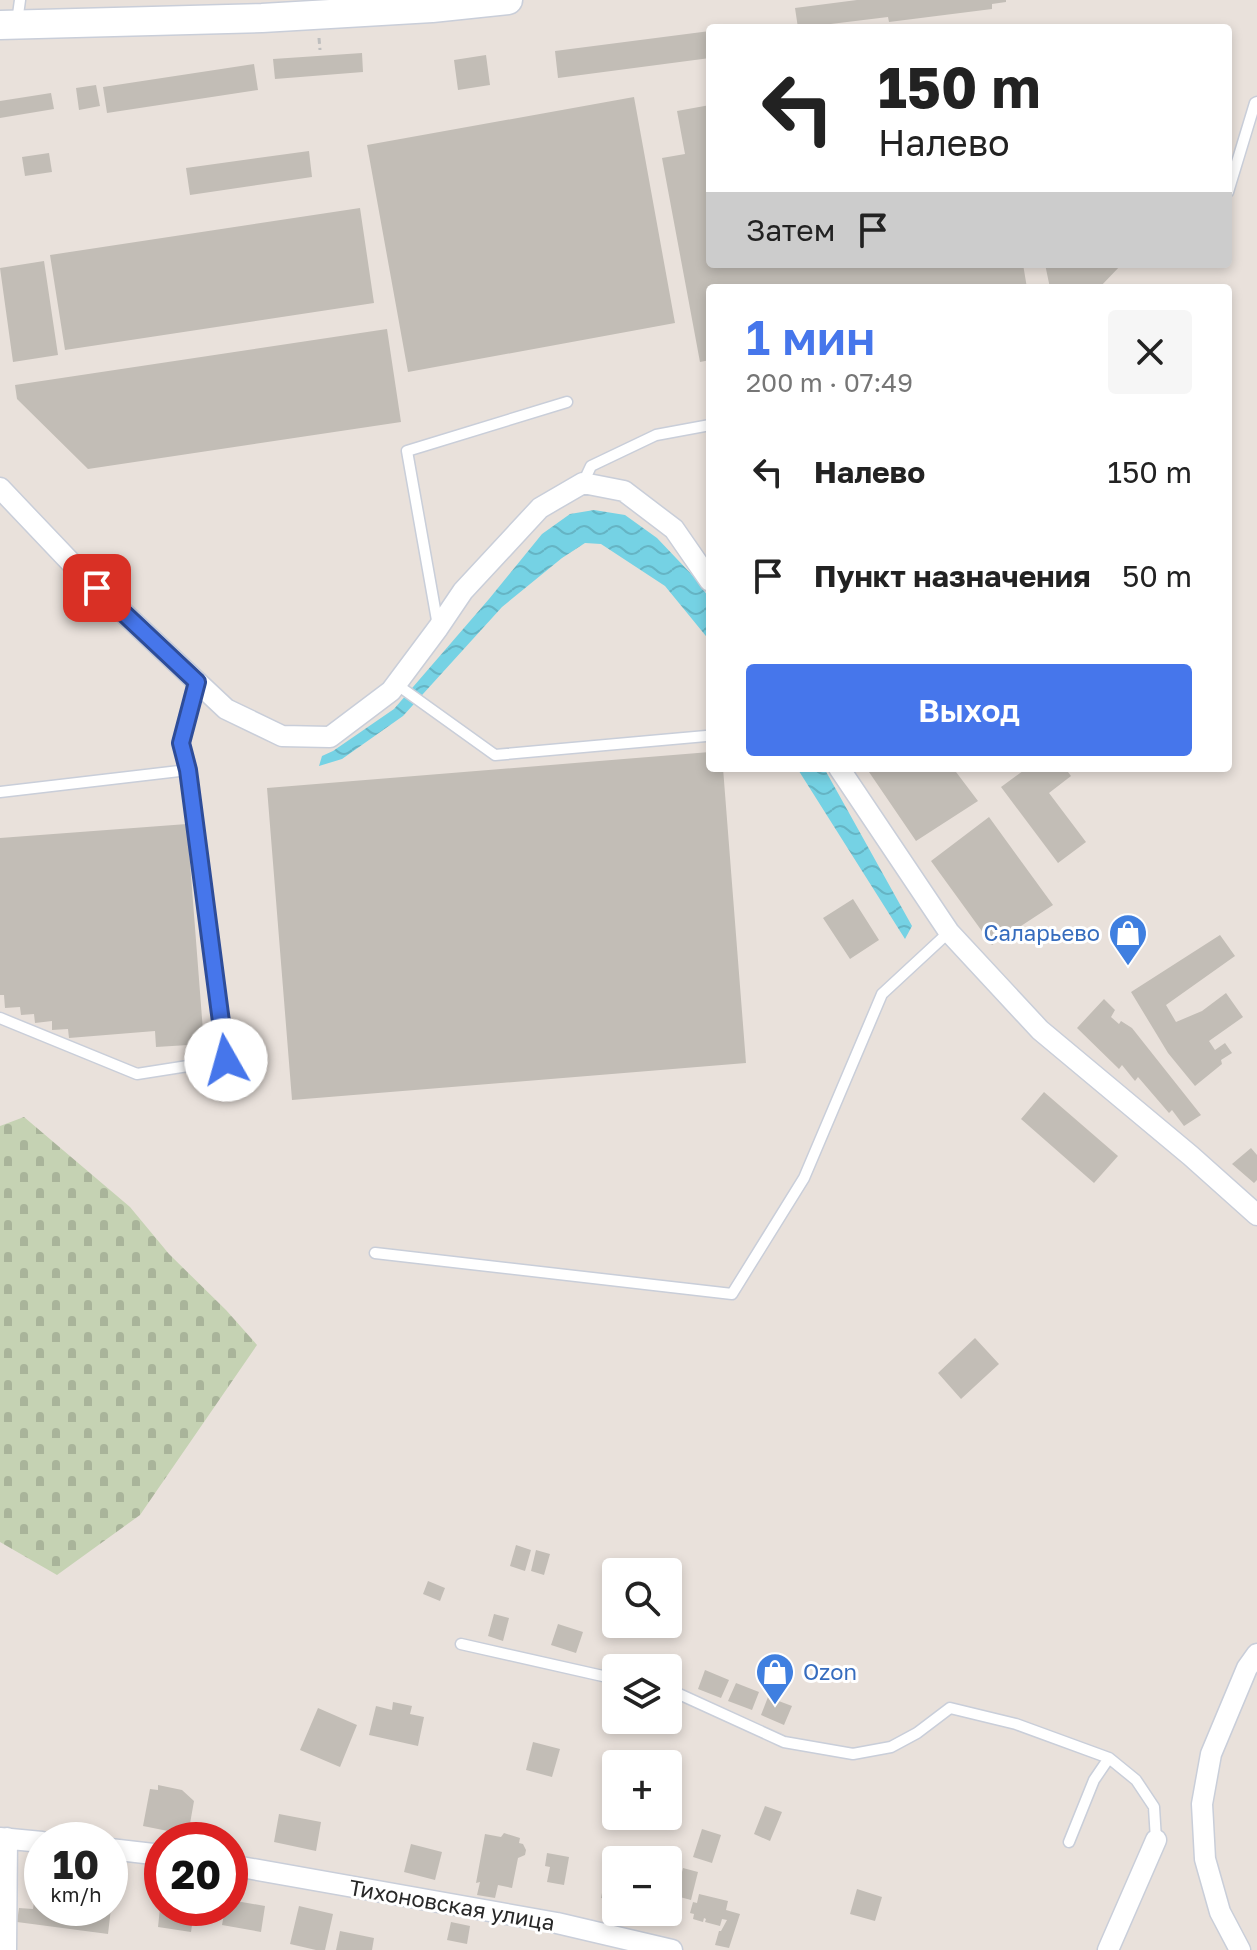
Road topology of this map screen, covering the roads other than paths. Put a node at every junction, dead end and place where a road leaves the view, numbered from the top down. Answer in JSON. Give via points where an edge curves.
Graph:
{"nodes":[{"id":1,"x":508,"y":0,"type":"edge"},
{"id":2,"x":263,"y":9,"type":"edge"},
{"id":3,"x":12,"y":17,"type":"edge"},
{"id":4,"x":1257,"y":102,"type":"edge"},
{"id":5,"x":1232,"y":179,"type":"edge"},
{"id":6,"x":567,"y":402,"type":"dead end"},
{"id":7,"x":706,"y":426,"type":"edge"},
{"id":8,"x":583,"y":483,"type":"junction"},
{"id":9,"x":0,"y":488,"type":"edge"},
{"id":10,"x":706,"y":575,"type":"edge"},
{"id":11,"x":438,"y":628,"type":"junction"},
{"id":12,"x":197,"y":682,"type":"junction"},
{"id":13,"x":396,"y":684,"type":"junction"},
{"id":14,"x":706,"y":736,"type":"dead end"},
{"id":15,"x":188,"y":770,"type":"junction"},
{"id":16,"x":842,"y":772,"type":"edge"},
{"id":17,"x":0,"y":792,"type":"edge"},
{"id":18,"x":949,"y":932,"type":"junction"},
{"id":19,"x":0,"y":1018,"type":"edge"},
{"id":20,"x":1257,"y":1215,"type":"edge"},
{"id":21,"x":375,"y":1253,"type":"dead end"},
{"id":22,"x":461,"y":1644,"type":"dead end"},
{"id":23,"x":1254,"y":1665,"type":"edge"},
{"id":24,"x":602,"y":1676,"type":"edge"},
{"id":25,"x":682,"y":1695,"type":"edge"},
{"id":26,"x":1109,"y":1758,"type":"junction"},
{"id":27,"x":3,"y":1838,"type":"edge"},
{"id":28,"x":24,"y":1840,"type":"edge"},
{"id":29,"x":1156,"y":1840,"type":"joint"},
{"id":30,"x":1069,"y":1842,"type":"dead end"},
{"id":31,"x":248,"y":1868,"type":"edge"},
{"id":32,"x":6,"y":1950,"type":"edge"},
{"id":33,"x":672,"y":1950,"type":"edge"},
{"id":34,"x":1108,"y":1950,"type":"edge"},
{"id":35,"x":1240,"y":1950,"type":"edge"}],
"edges":[{"from":1,"to":2,"type":"main road","via":[[432,8]]},
{"from":2,"to":3,"type":"main road","via":[[150,23]]},
{"from":4,"to":5,"type":"lane"},
{"from":6,"to":11,"type":"lane","via":[[407,451]]},
{"from":7,"to":8,"type":"lane","via":[[656,435],[591,466]]},
{"from":8,"to":10,"type":"street","via":[[624,491],[674,529]]},
{"from":8,"to":11,"type":"street","via":[[540,508],[463,591]]},
{"from":9,"to":12,"type":"street"},
{"from":11,"to":13,"type":"street"},
{"from":12,"to":13,"type":"street","via":[[226,709],[282,736],[330,737]]},
{"from":12,"to":15,"type":"lane","via":[[181,743]]},
{"from":13,"to":14,"type":"lane","via":[[495,755]]},
{"from":15,"to":17,"type":"lane"},
{"from":15,"to":19,"type":"lane","via":[[226,1060],[137,1074]]},
{"from":16,"to":18,"type":"street"},
{"from":18,"to":20,"type":"street","via":[[1040,1030]]},
{"from":18,"to":21,"type":"lane","via":[[882,994],[804,1178],[732,1294]]},
{"from":22,"to":24,"type":"lane"},
{"from":23,"to":35,"type":"street","via":[[1211,1754],[1202,1804],[1205,1859],[1220,1912]]},
{"from":25,"to":26,"type":"lane","via":[[784,1742],[815,1749],[853,1754],[891,1747],[950,1708],[1016,1724]]},
{"from":26,"to":29,"type":"lane","via":[[1136,1780],[1154,1807]]},
{"from":26,"to":30,"type":"lane","via":[[1094,1780]]},
{"from":27,"to":28,"type":"street"},
{"from":27,"to":32,"type":"street"},
{"from":29,"to":34,"type":"street"},
{"from":31,"to":33,"type":"street","name":"Тихоновская улица","via":[[557,1923]]}]}
